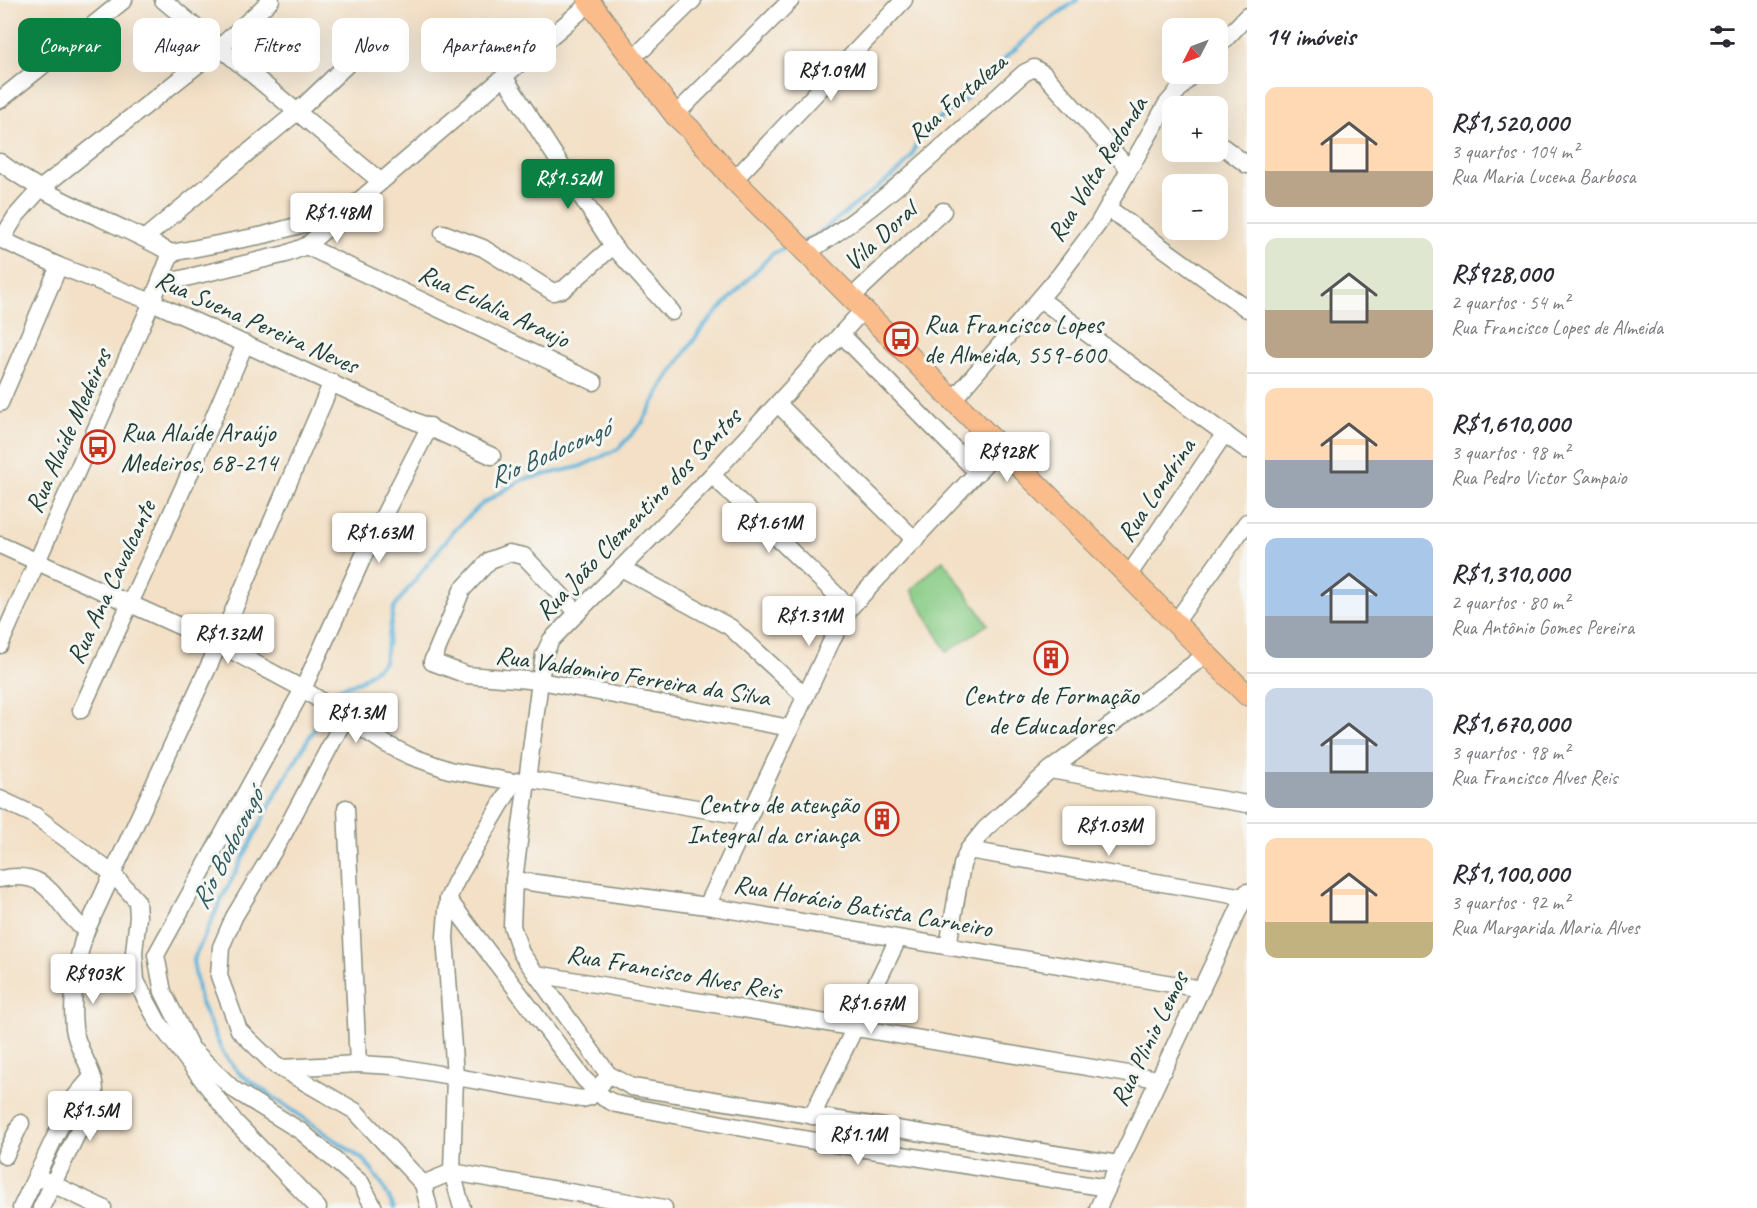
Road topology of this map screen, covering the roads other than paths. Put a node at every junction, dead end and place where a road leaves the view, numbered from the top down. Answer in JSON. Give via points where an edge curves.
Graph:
{"nodes":[{"id":1,"x":124,"y":0,"type":"edge"},
{"id":2,"x":163,"y":0,"type":"edge"},
{"id":3,"x":271,"y":0,"type":"edge"},
{"id":4,"x":693,"y":0,"type":"edge"},
{"id":5,"x":791,"y":0,"type":"edge"},
{"id":6,"x":904,"y":0,"type":"edge"},
{"id":7,"x":594,"y":1,"type":"edge"},
{"id":8,"x":1247,"y":16,"type":"edge"},
{"id":9,"x":184,"y":18,"type":"edge"},
{"id":10,"x":1228,"y":36,"type":"edge"},
{"id":11,"x":220,"y":47,"type":"edge"},
{"id":12,"x":220,"y":49,"type":"edge"},
{"id":13,"x":643,"y":49,"type":"junction"},
{"id":14,"x":189,"y":72,"type":"edge"},
{"id":15,"x":339,"y":72,"type":"edge"},
{"id":16,"x":505,"y":78,"type":"junction"},
{"id":17,"x":0,"y":100,"type":"edge"},
{"id":18,"x":297,"y":112,"type":"junction"},
{"id":19,"x":683,"y":117,"type":"junction"},
{"id":20,"x":1162,"y":117,"type":"edge"},
{"id":21,"x":1228,"y":151,"type":"edge"},
{"id":22,"x":0,"y":162,"type":"edge"},
{"id":23,"x":1247,"y":165,"type":"edge"},
{"id":24,"x":1128,"y":168,"type":"junction"},
{"id":25,"x":734,"y":180,"type":"junction"},
{"id":26,"x":380,"y":181,"type":"junction"},
{"id":27,"x":40,"y":189,"type":"junction"},
{"id":28,"x":1108,"y":208,"type":"junction"},
{"id":29,"x":943,"y":211,"type":"dead end"},
{"id":30,"x":344,"y":213,"type":"junction"},
{"id":31,"x":442,"y":233,"type":"dead end"},
{"id":32,"x":145,"y":238,"type":"junction"},
{"id":33,"x":1,"y":239,"type":"edge"},
{"id":34,"x":795,"y":242,"type":"junction"},
{"id":35,"x":306,"y":246,"type":"junction"},
{"id":36,"x":613,"y":246,"type":"junction"},
{"id":37,"x":171,"y":253,"type":"junction"},
{"id":38,"x":59,"y":266,"type":"junction"},
{"id":39,"x":160,"y":284,"type":"junction"},
{"id":40,"x":1040,"y":299,"type":"junction"},
{"id":41,"x":152,"y":302,"type":"junction"},
{"id":42,"x":857,"y":304,"type":"junction"},
{"id":43,"x":1247,"y":309,"type":"edge"},
{"id":44,"x":672,"y":312,"type":"dead end"},
{"id":45,"x":842,"y":334,"type":"junction"},
{"id":46,"x":245,"y":344,"type":"junction"},
{"id":47,"x":332,"y":382,"type":"junction"},
{"id":48,"x":594,"y":382,"type":"dead end"},
{"id":49,"x":952,"y":401,"type":"junction"},
{"id":50,"x":0,"y":402,"type":"edge"},
{"id":51,"x":778,"y":404,"type":"junction"},
{"id":52,"x":430,"y":426,"type":"junction"},
{"id":53,"x":1226,"y":433,"type":"junction"},
{"id":54,"x":1000,"y":448,"type":"junction"},
{"id":55,"x":1247,"y":450,"type":"edge"},
{"id":56,"x":492,"y":456,"type":"dead end"},
{"id":57,"x":978,"y":473,"type":"junction"},
{"id":58,"x":712,"y":475,"type":"junction"},
{"id":59,"x":1247,"y":522,"type":"edge"},
{"id":60,"x":915,"y":540,"type":"junction"},
{"id":61,"x":0,"y":545,"type":"edge"},
{"id":62,"x":38,"y":562,"type":"junction"},
{"id":63,"x":621,"y":568,"type":"junction"},
{"id":64,"x":1128,"y":576,"type":"junction"},
{"id":65,"x":129,"y":602,"type":"junction"},
{"id":66,"x":850,"y":608,"type":"junction"},
{"id":67,"x":578,"y":613,"type":"junction"},
{"id":68,"x":1175,"y":623,"type":"junction"},
{"id":69,"x":219,"y":644,"type":"junction"},
{"id":70,"x":0,"y":645,"type":"edge"},
{"id":71,"x":1207,"y":654,"type":"junction"},
{"id":72,"x":540,"y":681,"type":"junction"},
{"id":73,"x":309,"y":693,"type":"junction"},
{"id":74,"x":1247,"y":695,"type":"edge"},
{"id":75,"x":805,"y":696,"type":"junction"},
{"id":76,"x":81,"y":710,"type":"dead end"},
{"id":77,"x":343,"y":715,"type":"junction"},
{"id":78,"x":790,"y":728,"type":"junction"},
{"id":79,"x":1050,"y":770,"type":"junction"},
{"id":80,"x":521,"y":781,"type":"junction"},
{"id":81,"x":0,"y":799,"type":"edge"},
{"id":82,"x":1247,"y":804,"type":"edge"},
{"id":83,"x":346,"y":808,"type":"dead end"},
{"id":84,"x":749,"y":817,"type":"junction"},
{"id":85,"x":968,"y":850,"type":"junction"},
{"id":86,"x":113,"y":874,"type":"junction"},
{"id":87,"x":0,"y":879,"type":"edge"},
{"id":88,"x":514,"y":880,"type":"junction"},
{"id":89,"x":1246,"y":894,"type":"edge"},
{"id":90,"x":448,"y":899,"type":"junction"},
{"id":91,"x":707,"y":906,"type":"junction"},
{"id":92,"x":86,"y":931,"type":"junction"},
{"id":93,"x":898,"y":939,"type":"junction"},
{"id":94,"x":948,"y":946,"type":"junction"},
{"id":95,"x":536,"y":974,"type":"junction"},
{"id":96,"x":1202,"y":989,"type":"junction"},
{"id":97,"x":855,"y":1028,"type":"junction"},
{"id":98,"x":357,"y":1064,"type":"junction"},
{"id":99,"x":280,"y":1068,"type":"junction"},
{"id":100,"x":608,"y":1074,"type":"junction"},
{"id":101,"x":455,"y":1076,"type":"junction"},
{"id":102,"x":92,"y":1077,"type":"junction"},
{"id":103,"x":1158,"y":1079,"type":"junction"},
{"id":104,"x":597,"y":1092,"type":"junction"},
{"id":105,"x":812,"y":1116,"type":"junction"},
{"id":106,"x":62,"y":1120,"type":"junction"},
{"id":107,"x":21,"y":1122,"type":"dead end"},
{"id":108,"x":78,"y":1129,"type":"junction"},
{"id":109,"x":2,"y":1159,"type":"edge"},
{"id":110,"x":1118,"y":1164,"type":"junction"},
{"id":111,"x":452,"y":1172,"type":"junction"},
{"id":112,"x":36,"y":1176,"type":"junction"},
{"id":113,"x":52,"y":1184,"type":"junction"},
{"id":114,"x":423,"y":1184,"type":"junction"},
{"id":115,"x":1107,"y":1188,"type":"junction"},
{"id":116,"x":21,"y":1208,"type":"edge"},
{"id":117,"x":41,"y":1208,"type":"edge"},
{"id":118,"x":103,"y":1208,"type":"edge"},
{"id":119,"x":318,"y":1208,"type":"edge"},
{"id":120,"x":374,"y":1208,"type":"edge"},
{"id":121,"x":429,"y":1208,"type":"edge"},
{"id":122,"x":462,"y":1208,"type":"edge"},
{"id":123,"x":664,"y":1208,"type":"edge"},
{"id":124,"x":1098,"y":1208,"type":"edge"}],
"edges":[{"from":1,"to":17,"type":"street"},
{"from":2,"to":9,"type":"street"},
{"from":3,"to":11,"type":"street"},
{"from":4,"to":13,"type":"street"},
{"from":5,"to":19,"type":"street"},
{"from":6,"to":25,"type":"street"},
{"from":7,"to":13,"type":"main road"},
{"from":7,"to":16,"type":"street"},
{"from":7,"to":19,"type":"main road"},
{"from":8,"to":10,"type":"street"},
{"from":12,"to":18,"type":"street"},
{"from":13,"to":19,"type":"main road"},
{"from":14,"to":27,"type":"street"},
{"from":15,"to":18,"type":"street"},
{"from":16,"to":26,"type":"street"},
{"from":16,"to":36,"type":"street"},
{"from":18,"to":26,"type":"street"},
{"from":18,"to":32,"type":"street"},
{"from":19,"to":25,"type":"main road"},
{"from":20,"to":24,"type":"street","name":"Rua Volta Redonda"},
{"from":21,"to":23,"type":"street"},
{"from":22,"to":27,"type":"street"},
{"from":24,"to":28,"type":"street","name":"Rua Volta Redonda"},
{"from":24,"to":34,"type":"street","name":"Rua Fortaleza","via":[[1044,74],[1034,68],[845,227]]},
{"from":25,"to":34,"type":"main road"},
{"from":26,"to":30,"type":"street"},
{"from":27,"to":32,"type":"street"},
{"from":27,"to":33,"type":"street"},
{"from":28,"to":40,"type":"street","name":"Rua Volta Redonda"},
{"from":28,"to":43,"type":"street"},
{"from":29,"to":42,"type":"street","name":"Vila Doral"},
{"from":30,"to":35,"type":"street"},
{"from":30,"to":37,"type":"street","via":[[264,235]]},
{"from":31,"to":36,"type":"street","via":[[502,258],[548,291],[558,292]]},
{"from":32,"to":37,"type":"street"},
{"from":33,"to":38,"type":"street","name":"Rua Suena Pereira Neves"},
{"from":34,"to":42,"type":"main road"},
{"from":35,"to":39,"type":"street"},
{"from":35,"to":48,"type":"street","name":"Rua Eulalia Araujo"},
{"from":36,"to":44,"type":"street"},
{"from":37,"to":39,"type":"street","name":"Rua Alaíde Medeiros"},
{"from":38,"to":41,"type":"street","name":"Rua Suena Pereira Neves"},
{"from":38,"to":50,"type":"street"},
{"from":39,"to":41,"type":"street","name":"Rua Alaíde Medeiros"},
{"from":40,"to":49,"type":"street","name":"Rua Volta Redonda"},
{"from":40,"to":53,"type":"street"},
{"from":41,"to":46,"type":"street","name":"Rua Suena Pereira Neves"},
{"from":41,"to":62,"type":"street","name":"Rua Alaíde Medeiros"},
{"from":42,"to":45,"type":"street","name":"Vila Doral"},
{"from":42,"to":49,"type":"main road"},
{"from":45,"to":51,"type":"street","name":"Rua João Clementino dos Santos"},
{"from":45,"to":57,"type":"street"},
{"from":46,"to":47,"type":"street","name":"Rua Suena Pereira Neves"},
{"from":46,"to":65,"type":"street","name":"Rua Ana Cavalcante"},
{"from":47,"to":52,"type":"street","name":"Rua Suena Pereira Neves"},
{"from":47,"to":69,"type":"street"},
{"from":49,"to":54,"type":"main road"},
{"from":51,"to":58,"type":"street","name":"Rua João Clementino dos Santos"},
{"from":51,"to":60,"type":"street"},
{"from":52,"to":56,"type":"street","name":"Rua Suena Pereira Neves"},
{"from":52,"to":73,"type":"street","via":[[368,546]]},
{"from":53,"to":55,"type":"street"},
{"from":53,"to":64,"type":"street","name":"Rua Londrina"},
{"from":54,"to":57,"type":"street"},
{"from":54,"to":64,"type":"main road"},
{"from":57,"to":60,"type":"street"},
{"from":58,"to":63,"type":"street","name":"Rua João Clementino dos Santos"},
{"from":58,"to":66,"type":"street"},
{"from":59,"to":68,"type":"street"},
{"from":60,"to":66,"type":"street"},
{"from":61,"to":62,"type":"street"},
{"from":62,"to":65,"type":"street"},
{"from":62,"to":70,"type":"street","name":"Rua Alaíde Medeiros"},
{"from":63,"to":67,"type":"street","name":"Rua João Clementino dos Santos"},
{"from":63,"to":75,"type":"street","via":[[730,627]]},
{"from":64,"to":68,"type":"main road"},
{"from":65,"to":69,"type":"street"},
{"from":65,"to":76,"type":"street","name":"Rua Ana Cavalcante"},
{"from":66,"to":75,"type":"street"},
{"from":67,"to":72,"type":"street","name":"Rua João Clementino dos Santos","via":[[551,640]]},
{"from":67,"to":72,"type":"street","name":"Rua Valdomiro Ferreira da Silva","via":[[524,556],[509,553],[490,560],[462,590],[432,662],[467,675]]},
{"from":68,"to":71,"type":"main road"},
{"from":69,"to":73,"type":"street"},
{"from":69,"to":86,"type":"street"},
{"from":71,"to":74,"type":"main road"},
{"from":71,"to":79,"type":"street"},
{"from":72,"to":78,"type":"street","name":"Rua Valdomiro Ferreira da Silva"},
{"from":72,"to":80,"type":"street","name":"Rua João Clementino dos Santos"},
{"from":73,"to":77,"type":"street"},
{"from":73,"to":120,"type":"street","via":[[156,955],[162,992],[191,1048],[233,1089],[302,1132],[361,1183]]},
{"from":75,"to":78,"type":"street"},
{"from":77,"to":80,"type":"street","via":[[386,744],[425,762],[448,770]]},
{"from":77,"to":99,"type":"street","via":[[221,947],[219,976],[239,1030]]},
{"from":78,"to":84,"type":"street"},
{"from":79,"to":82,"type":"street"},
{"from":79,"to":85,"type":"street","via":[[985,829]]},
{"from":80,"to":84,"type":"street"},
{"from":80,"to":88,"type":"street","name":"Rua João Clementino dos Santos"},
{"from":80,"to":90,"type":"street","via":[[481,834]]},
{"from":81,"to":86,"type":"street","via":[[34,815]]},
{"from":83,"to":98,"type":"street"},
{"from":84,"to":91,"type":"street"},
{"from":85,"to":89,"type":"street"},
{"from":85,"to":94,"type":"street"},
{"from":86,"to":92,"type":"street"},
{"from":86,"to":119,"type":"street","via":[[137,901],[136,981],[158,1022],[235,1122]]},
{"from":87,"to":92,"type":"street","via":[[18,875],[38,880]]},
{"from":88,"to":91,"type":"street","name":"Rua Horácio Batista Carneiro"},
{"from":88,"to":95,"type":"street","name":"Rua João Clementino dos Santos","via":[[514,938]]},
{"from":89,"to":96,"type":"street","name":"Rua Plinio Lemos"},
{"from":90,"to":101,"type":"street","via":[[445,937]]},
{"from":90,"to":104,"type":"street"},
{"from":91,"to":93,"type":"street","name":"Rua Horácio Batista Carneiro"},
{"from":92,"to":102,"type":"street","via":[[77,958],[74,1029]]},
{"from":93,"to":94,"type":"street","name":"Rua Horácio Batista Carneiro"},
{"from":93,"to":97,"type":"street"},
{"from":94,"to":96,"type":"street","name":"Rua Horácio Batista Carneiro"},
{"from":95,"to":97,"type":"street","name":"Rua Francisco Alves Reis"},
{"from":95,"to":100,"type":"street","name":"Rua João Clementino dos Santos"},
{"from":96,"to":103,"type":"street","name":"Rua Plinio Lemos"},
{"from":97,"to":103,"type":"street","name":"Rua Francisco Alves Reis"},
{"from":97,"to":105,"type":"street"},
{"from":98,"to":99,"type":"street"},
{"from":98,"to":101,"type":"street"},
{"from":99,"to":114,"type":"street","via":[[355,1111]]},
{"from":100,"to":104,"type":"street"},
{"from":100,"to":105,"type":"street","name":"Rua João Clementino dos Santos","via":[[632,1087]]},
{"from":101,"to":104,"type":"street","via":[[582,1100]]},
{"from":101,"to":111,"type":"street"},
{"from":102,"to":106,"type":"street"},
{"from":102,"to":108,"type":"street","via":[[97,1087],[94,1099]]},
{"from":103,"to":110,"type":"street","name":"Rua Plinio Lemos"},
{"from":104,"to":115,"type":"street","via":[[616,1104]]},
{"from":105,"to":110,"type":"street","name":"Rua João Clementino dos Santos"},
{"from":106,"to":108,"type":"street"},
{"from":106,"to":112,"type":"street"},
{"from":107,"to":109,"type":"street"},
{"from":108,"to":113,"type":"street"},
{"from":110,"to":115,"type":"street","name":"Rua Plinio Lemos"},
{"from":111,"to":114,"type":"street"},
{"from":111,"to":122,"type":"street"},
{"from":111,"to":123,"type":"street"},
{"from":112,"to":113,"type":"street"},
{"from":112,"to":116,"type":"street"},
{"from":113,"to":117,"type":"street"},
{"from":113,"to":118,"type":"street"},
{"from":114,"to":121,"type":"street"},
{"from":115,"to":124,"type":"street","name":"Rua Plinio Lemos"}]}
